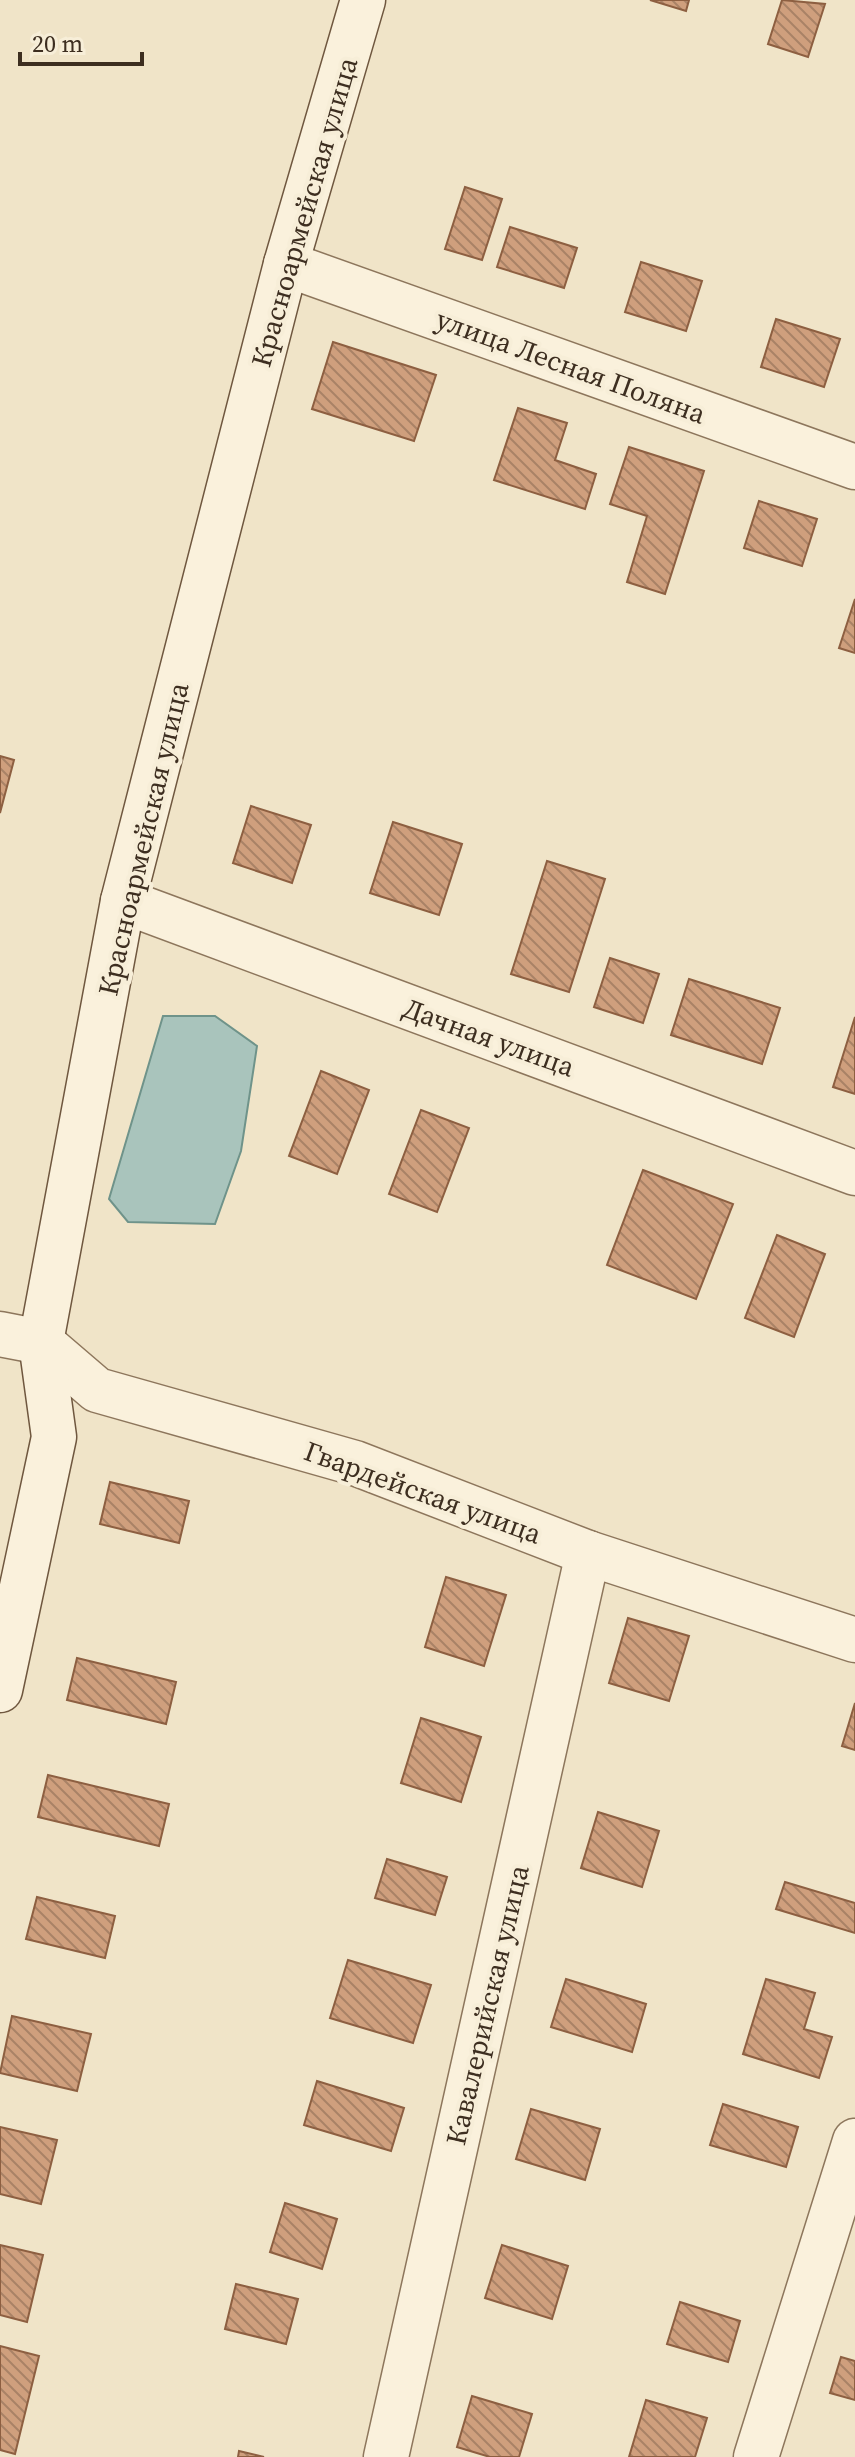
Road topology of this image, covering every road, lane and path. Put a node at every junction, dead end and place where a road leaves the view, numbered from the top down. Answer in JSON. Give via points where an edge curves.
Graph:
{"nodes":[{"id":1,"x":363,"y":0,"type":"edge"},
{"id":2,"x":286,"y":264,"type":"junction"},
{"id":3,"x":855,"y":467,"type":"edge"},
{"id":4,"x":123,"y":901,"type":"junction"},
{"id":5,"x":855,"y":1173,"type":"edge"},
{"id":6,"x":20,"y":1338,"type":"edge"},
{"id":7,"x":588,"y":1553,"type":"junction"},
{"id":8,"x":855,"y":1640,"type":"edge"},
{"id":9,"x":0,"y":1690,"type":"edge"},
{"id":10,"x":855,"y":2141,"type":"edge"},
{"id":11,"x":386,"y":2457,"type":"edge"},
{"id":12,"x":756,"y":2457,"type":"edge"}],
"edges":[{"from":1,"to":2,"type":"street","name":"Красноармейская улица"},
{"from":2,"to":3,"type":"street","name":"улица Лесная Поляна"},
{"from":2,"to":4,"type":"street","name":"Красноармейская улица"},
{"from":4,"to":5,"type":"street","name":"Дачная улица"},
{"from":4,"to":6,"type":"street","name":"Красноармейская улица"},
{"from":6,"to":7,"type":"street","name":"Гвардейская улица","via":[[97,1390],[355,1463]]},
{"from":6,"to":9,"type":"street","name":"Красноармейская улица","via":[[54,1437]]},
{"from":7,"to":8,"type":"street","name":"Гвардейская улица"},
{"from":7,"to":11,"type":"street","name":"Кавалерийская улица"},
{"from":10,"to":12,"type":"street"}]}
